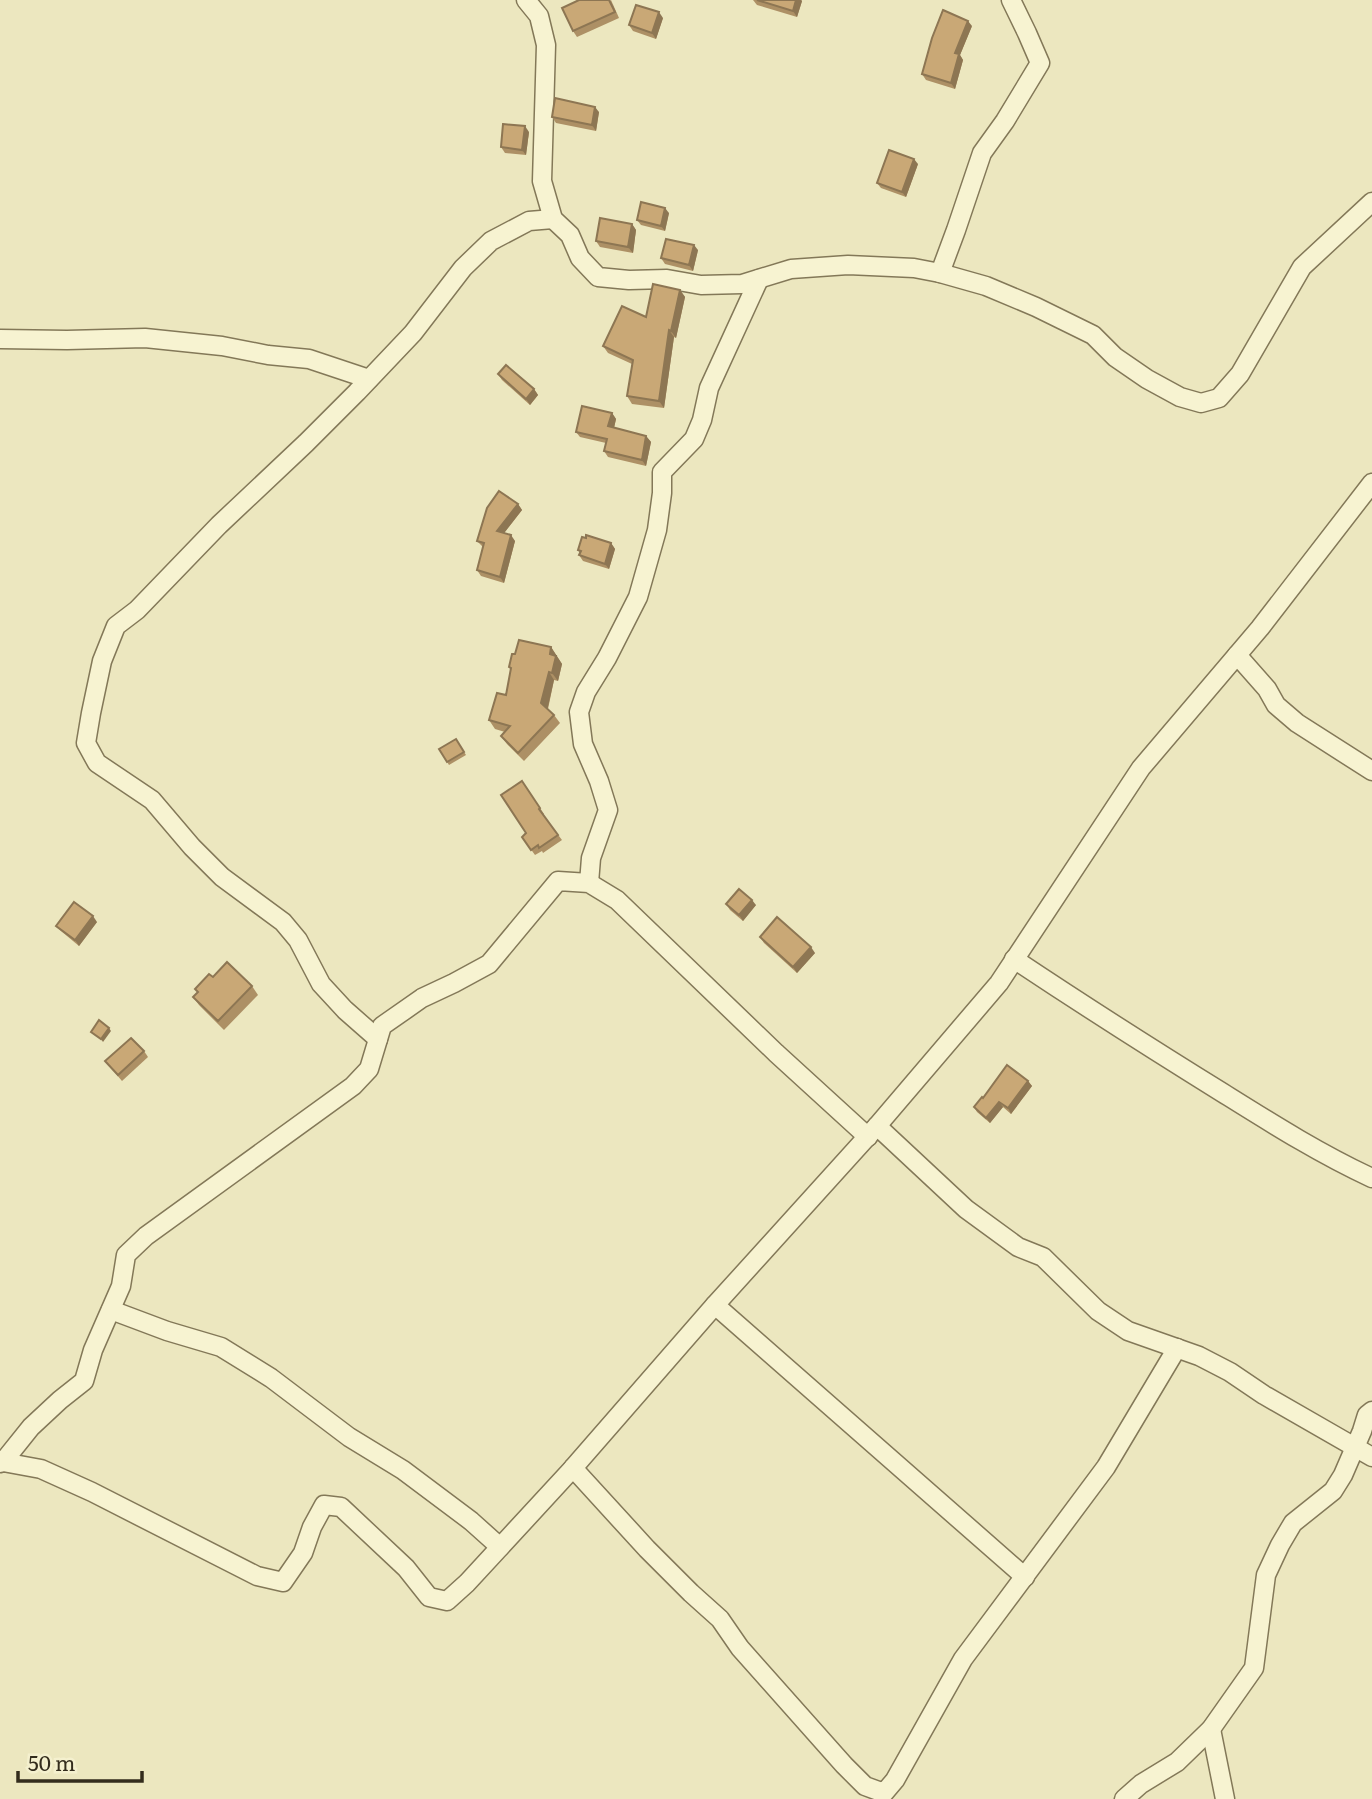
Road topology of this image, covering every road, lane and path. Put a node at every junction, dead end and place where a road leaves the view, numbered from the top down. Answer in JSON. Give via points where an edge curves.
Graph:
{"nodes":[{"id":1,"x":526,"y":0,"type":"edge"},
{"id":2,"x":1011,"y":0,"type":"edge"},
{"id":3,"x":1372,"y":202,"type":"edge"},
{"id":4,"x":553,"y":219,"type":"junction"},
{"id":5,"x":940,"y":273,"type":"junction"},
{"id":6,"x":759,"y":279,"type":"junction"},
{"id":7,"x":0,"y":339,"type":"edge"},
{"id":8,"x":369,"y":379,"type":"junction"},
{"id":9,"x":1372,"y":483,"type":"edge"},
{"id":10,"x":1237,"y":655,"type":"junction"},
{"id":11,"x":1372,"y":771,"type":"edge"},
{"id":12,"x":589,"y":883,"type":"junction"},
{"id":13,"x":1014,"y":959,"type":"junction"},
{"id":14,"x":378,"y":1039,"type":"junction"},
{"id":15,"x":872,"y":1132,"type":"junction"},
{"id":16,"x":1372,"y":1178,"type":"edge"},
{"id":17,"x":715,"y":1305,"type":"junction"},
{"id":18,"x":111,"y":1311,"type":"junction"},
{"id":19,"x":1177,"y":1348,"type":"junction"},
{"id":20,"x":1372,"y":1411,"type":"edge"},
{"id":21,"x":1356,"y":1448,"type":"junction"},
{"id":22,"x":1372,"y":1457,"type":"edge"},
{"id":23,"x":2,"y":1463,"type":"edge"},
{"id":24,"x":573,"y":1468,"type":"junction"},
{"id":25,"x":500,"y":1547,"type":"junction"},
{"id":26,"x":1024,"y":1577,"type":"junction"},
{"id":27,"x":1211,"y":1729,"type":"junction"},
{"id":28,"x":1124,"y":1799,"type":"edge"},
{"id":29,"x":1225,"y":1799,"type":"edge"}],
"edges":[{"from":1,"to":4,"type":"street","via":[[539,16],[546,45],[542,181]]},
{"from":2,"to":5,"type":"street","via":[[1040,63],[982,153]]},
{"from":3,"to":5,"type":"street","via":[[1302,267],[1240,374],[1219,398],[1201,403],[1147,379],[1082,329],[986,286]]},
{"from":4,"to":6,"type":"street","via":[[570,235],[580,258],[598,277],[701,285]]},
{"from":4,"to":8,"type":"street","via":[[529,221],[491,241]]},
{"from":5,"to":6,"type":"street","via":[[848,265],[791,269]]},
{"from":6,"to":12,"type":"street","via":[[709,388],[694,439],[662,472],[657,530],[638,597],[579,712],[583,744],[608,810],[591,858]]},
{"from":7,"to":8,"type":"street","via":[[145,338],[196,343],[309,359]]},
{"from":8,"to":14,"type":"street","via":[[116,626],[102,661],[86,743],[97,763],[152,800],[222,877],[283,922],[321,984]]},
{"from":9,"to":10,"type":"street"},
{"from":10,"to":11,"type":"street","via":[[1276,705]]},
{"from":10,"to":13,"type":"street","via":[[1140,768]]},
{"from":12,"to":14,"type":"street","via":[[558,881],[489,964],[422,998],[382,1026]]},
{"from":12,"to":15,"type":"street","via":[[617,900],[776,1053]]},
{"from":13,"to":15,"type":"street","via":[[999,983]]},
{"from":13,"to":16,"type":"street","via":[[1249,1109]]},
{"from":14,"to":18,"type":"street","via":[[369,1069],[353,1086],[126,1255]]},
{"from":15,"to":17,"type":"street"},
{"from":15,"to":19,"type":"street","via":[[1018,1247],[1043,1257],[1098,1311],[1128,1331]]},
{"from":17,"to":24,"type":"street"},
{"from":17,"to":26,"type":"street"},
{"from":18,"to":23,"type":"street","via":[[84,1381],[31,1427]]},
{"from":18,"to":25,"type":"street","via":[[220,1347],[403,1470]]},
{"from":19,"to":21,"type":"street","via":[[1230,1372]]},
{"from":19,"to":26,"type":"street","via":[[1105,1467]]},
{"from":20,"to":21,"type":"street"},
{"from":21,"to":22,"type":"street"},
{"from":21,"to":27,"type":"street","via":[[1333,1491],[1293,1523],[1280,1545],[1266,1575],[1254,1668]]},
{"from":23,"to":25,"type":"street","via":[[41,1469],[257,1576],[283,1581],[303,1553],[324,1505],[341,1507],[406,1568],[429,1597],[447,1601]]},
{"from":24,"to":25,"type":"street"},
{"from":24,"to":26,"type":"street","via":[[720,1619],[740,1648],[844,1765],[865,1786],[884,1793],[963,1659]]},
{"from":27,"to":28,"type":"street","via":[[1177,1762]]},
{"from":27,"to":29,"type":"street"}]}
